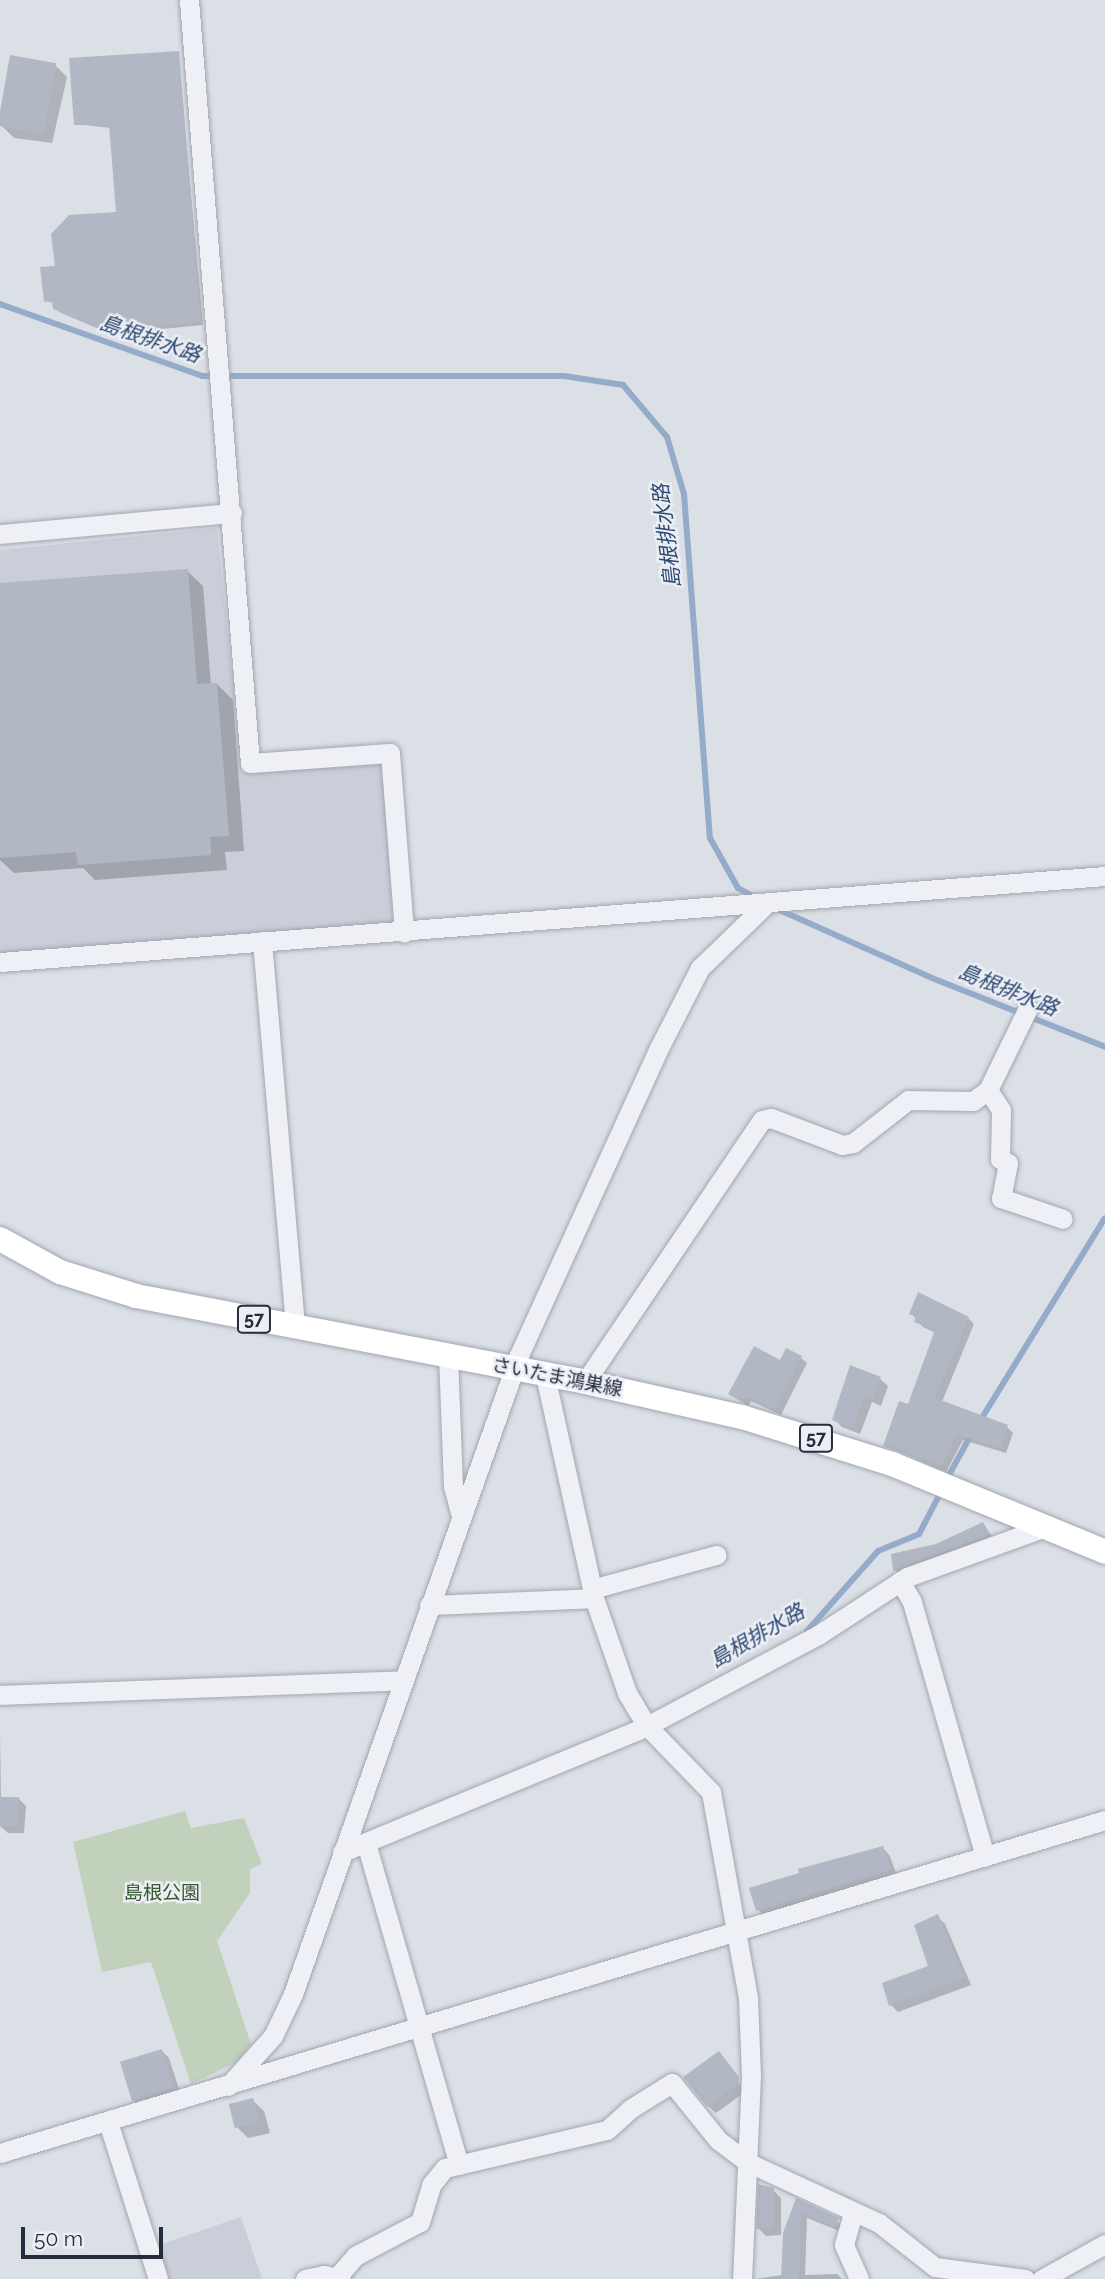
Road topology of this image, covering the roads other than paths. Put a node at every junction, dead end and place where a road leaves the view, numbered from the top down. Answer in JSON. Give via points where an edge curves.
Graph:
{"nodes":[{"id":1,"x":189,"y":0,"type":"edge"},
{"id":2,"x":232,"y":513,"type":"junction"},
{"id":3,"x":0,"y":534,"type":"edge"},
{"id":4,"x":1105,"y":876,"type":"edge"},
{"id":5,"x":764,"y":906,"type":"junction"},
{"id":6,"x":404,"y":932,"type":"junction"},
{"id":7,"x":262,"y":941,"type":"junction"},
{"id":8,"x":0,"y":962,"type":"edge"},
{"id":9,"x":1028,"y":1008,"type":"dead end"},
{"id":10,"x":988,"y":1090,"type":"junction"},
{"id":11,"x":1063,"y":1219,"type":"dead end"},
{"id":12,"x":1,"y":1242,"type":"edge"},
{"id":13,"x":295,"y":1326,"type":"junction"},
{"id":14,"x":447,"y":1356,"type":"junction"},
{"id":15,"x":512,"y":1370,"type":"junction"},
{"id":16,"x":545,"y":1375,"type":"junction"},
{"id":17,"x":585,"y":1382,"type":"junction"},
{"id":18,"x":461,"y":1516,"type":"junction"},
{"id":19,"x":1048,"y":1526,"type":"junction"},
{"id":20,"x":1105,"y":1552,"type":"edge"},
{"id":21,"x":716,"y":1555,"type":"dead end"},
{"id":22,"x":900,"y":1581,"type":"junction"},
{"id":23,"x":593,"y":1594,"type":"junction"},
{"id":24,"x":429,"y":1605,"type":"junction"},
{"id":25,"x":402,"y":1680,"type":"junction"},
{"id":26,"x":0,"y":1695,"type":"edge"},
{"id":27,"x":643,"y":1720,"type":"junction"},
{"id":28,"x":1105,"y":1820,"type":"edge"},
{"id":29,"x":366,"y":1843,"type":"junction"},
{"id":30,"x":342,"y":1852,"type":"junction"},
{"id":31,"x":985,"y":1857,"type":"junction"},
{"id":32,"x":737,"y":1934,"type":"junction"},
{"id":33,"x":420,"y":2029,"type":"junction"},
{"id":34,"x":228,"y":2086,"type":"junction"},
{"id":35,"x":108,"y":2122,"type":"junction"},
{"id":36,"x":0,"y":2153,"type":"edge"},
{"id":37,"x":747,"y":2161,"type":"junction"},
{"id":38,"x":460,"y":2165,"type":"junction"},
{"id":39,"x":853,"y":2213,"type":"junction"},
{"id":40,"x":1105,"y":2244,"type":"edge"},
{"id":41,"x":339,"y":2278,"type":"edge"},
{"id":42,"x":158,"y":2279,"type":"edge"},
{"id":43,"x":305,"y":2279,"type":"edge"},
{"id":44,"x":742,"y":2279,"type":"edge"},
{"id":45,"x":859,"y":2279,"type":"edge"},
{"id":46,"x":1025,"y":2279,"type":"edge"},
{"id":47,"x":1042,"y":2279,"type":"edge"}],
"edges":[{"from":1,"to":2,"type":"street"},
{"from":2,"to":3,"type":"street"},
{"from":2,"to":6,"type":"street","via":[[250,763],[390,754]]},
{"from":4,"to":5,"type":"street"},
{"from":5,"to":6,"type":"street"},
{"from":5,"to":15,"type":"street","via":[[700,968]]},
{"from":6,"to":7,"type":"street"},
{"from":7,"to":8,"type":"street"},
{"from":7,"to":13,"type":"street"},
{"from":9,"to":10,"type":"street"},
{"from":10,"to":11,"type":"street","via":[[1001,1110],[1000,1159],[1008,1163],[1001,1198]]},
{"from":10,"to":17,"type":"street","via":[[973,1101],[908,1100],[853,1143],[842,1145],[771,1118],[762,1120]]},
{"from":12,"to":13,"type":"main road","name":"さいたま鴻巣線","number":"57","via":[[100,1287]]},
{"from":13,"to":14,"type":"main road","name":"さいたま鴻巣線","number":"57"},
{"from":14,"to":15,"type":"main road","name":"さいたま鴻巣線","number":"57"},
{"from":14,"to":18,"type":"street","via":[[453,1486]]},
{"from":15,"to":16,"type":"main road","name":"さいたま鴻巣線","number":"57"},
{"from":15,"to":18,"type":"street"},
{"from":16,"to":17,"type":"main road","name":"さいたま鴻巣線","number":"57"},
{"from":16,"to":23,"type":"street"},
{"from":17,"to":19,"type":"main road","name":"さいたま鴻巣線","number":"57","via":[[825,1441]]},
{"from":18,"to":24,"type":"street"},
{"from":19,"to":20,"type":"main road","name":"さいたま鴻巣線","number":"57"},
{"from":19,"to":22,"type":"street"},
{"from":21,"to":23,"type":"street"},
{"from":22,"to":27,"type":"street","via":[[818,1635]]},
{"from":22,"to":31,"type":"street","via":[[912,1602]]},
{"from":23,"to":24,"type":"street"},
{"from":23,"to":27,"type":"street"},
{"from":24,"to":25,"type":"street"},
{"from":25,"to":26,"type":"street"},
{"from":25,"to":30,"type":"street"},
{"from":27,"to":29,"type":"street"},
{"from":27,"to":32,"type":"street","via":[[712,1792]]},
{"from":28,"to":31,"type":"street"},
{"from":29,"to":30,"type":"street"},
{"from":29,"to":33,"type":"street"},
{"from":30,"to":34,"type":"street","via":[[293,1994],[273,2036]]},
{"from":31,"to":32,"type":"street"},
{"from":32,"to":33,"type":"street"},
{"from":32,"to":37,"type":"street","via":[[750,2036]]},
{"from":33,"to":34,"type":"street"},
{"from":33,"to":38,"type":"street"},
{"from":34,"to":35,"type":"street"},
{"from":35,"to":36,"type":"street"},
{"from":35,"to":42,"type":"street"},
{"from":37,"to":38,"type":"street","via":[[718,2140],[672,2083],[630,2109],[607,2130]]},
{"from":37,"to":39,"type":"street"},
{"from":37,"to":44,"type":"street"},
{"from":38,"to":41,"type":"street","via":[[445,2168],[432,2185],[421,2222],[355,2256]]},
{"from":39,"to":45,"type":"street","via":[[844,2245]]},
{"from":39,"to":46,"type":"street","via":[[879,2223],[935,2267]]},
{"from":40,"to":47,"type":"street"},
{"from":41,"to":43,"type":"street"}]}
